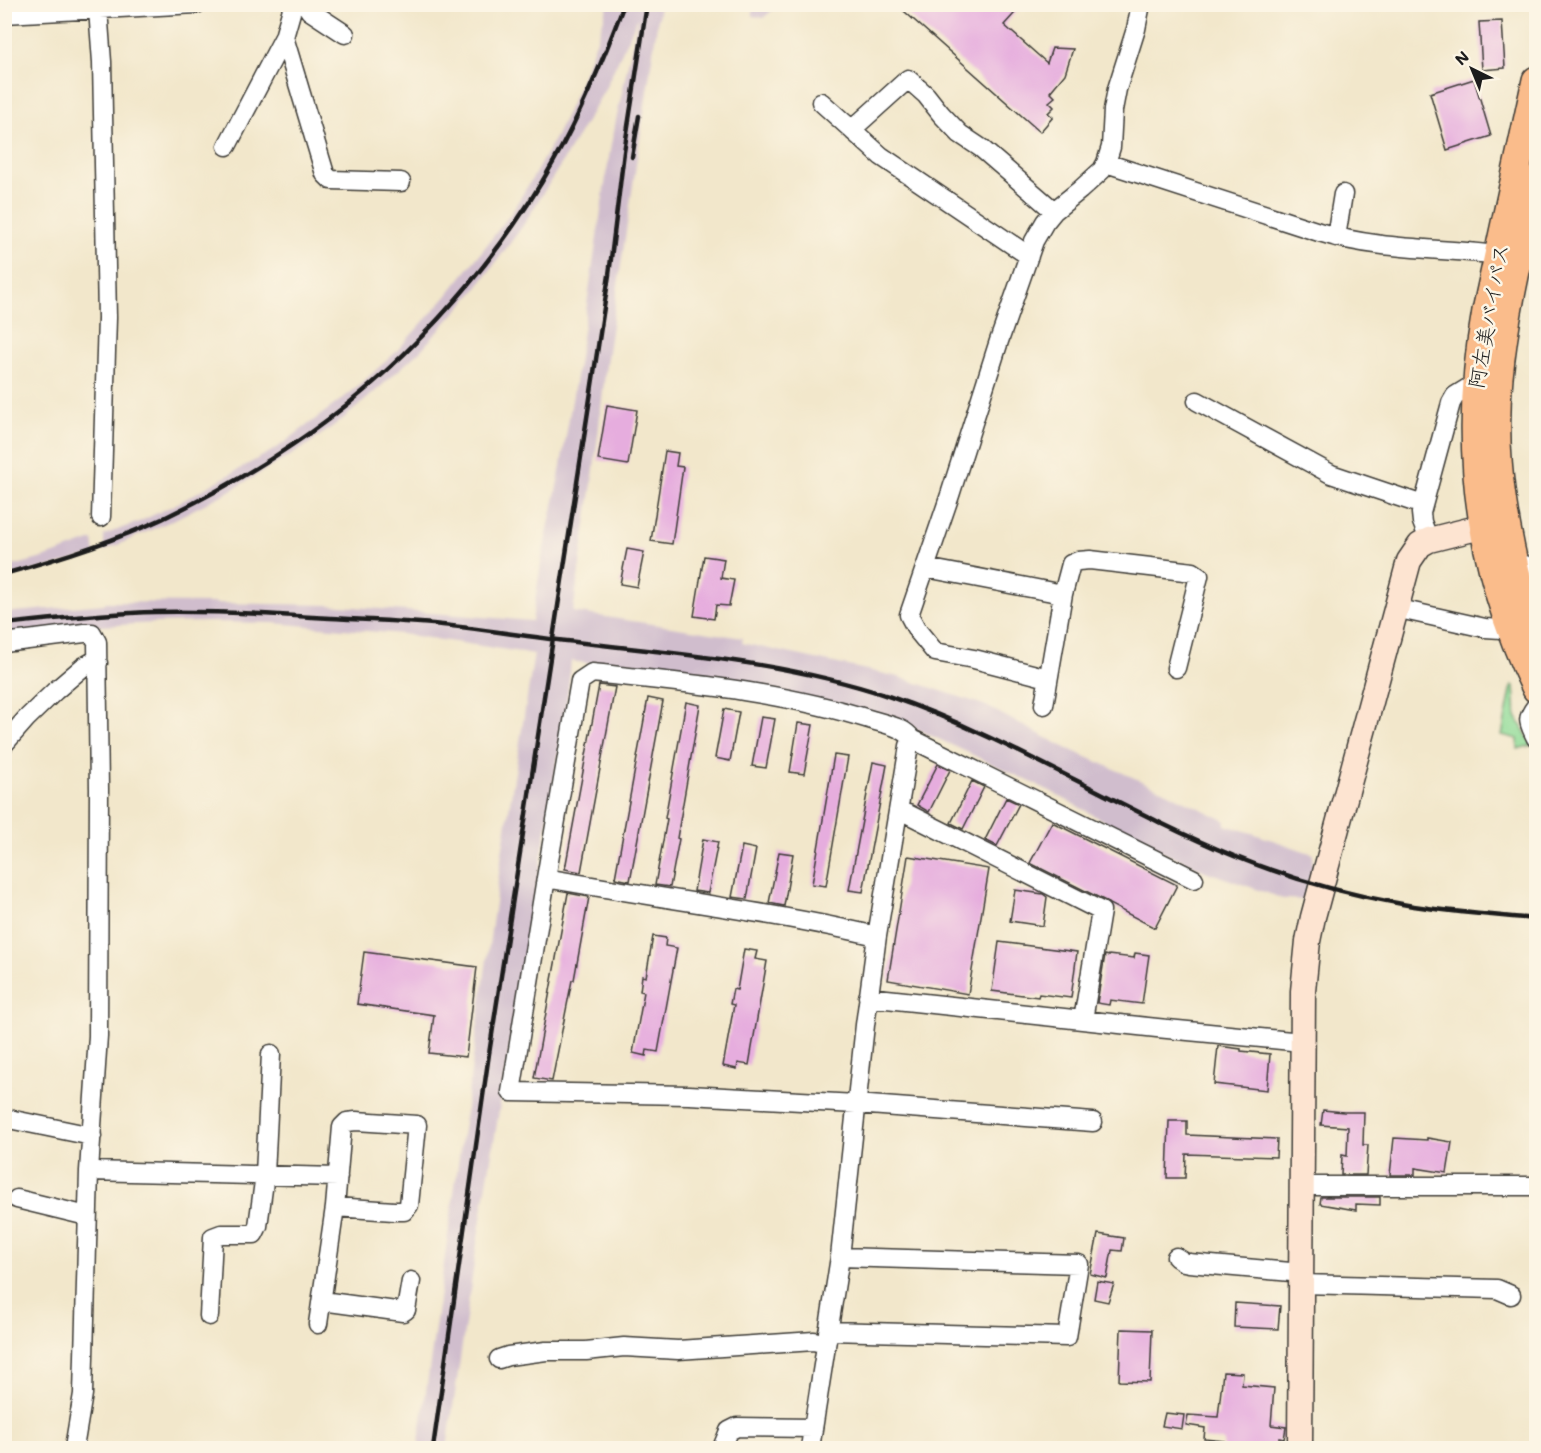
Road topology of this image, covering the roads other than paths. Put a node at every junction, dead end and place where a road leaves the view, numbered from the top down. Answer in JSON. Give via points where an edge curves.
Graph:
{"nodes":[{"id":1,"x":197,"y":4,"type":"edge"},
{"id":2,"x":296,"y":4,"type":"edge"},
{"id":3,"x":305,"y":4,"type":"edge"},
{"id":4,"x":1141,"y":4,"type":"edge"},
{"id":5,"x":189,"y":5,"type":"edge"},
{"id":6,"x":98,"y":9,"type":"junction"},
{"id":7,"x":4,"y":14,"type":"edge"},
{"id":8,"x":345,"y":34,"type":"dead end"},
{"id":9,"x":284,"y":37,"type":"junction"},
{"id":10,"x":1536,"y":80,"type":"edge"},
{"id":11,"x":820,"y":102,"type":"dead end"},
{"id":12,"x":854,"y":132,"type":"junction"},
{"id":13,"x":227,"y":146,"type":"dead end"},
{"id":14,"x":1106,"y":163,"type":"junction"},
{"id":15,"x":1536,"y":180,"type":"edge"},
{"id":16,"x":401,"y":182,"type":"dead end"},
{"id":17,"x":1343,"y":194,"type":"dead end"},
{"id":18,"x":1054,"y":211,"type":"junction"},
{"id":19,"x":1336,"y":237,"type":"junction"},
{"id":20,"x":1029,"y":256,"type":"junction"},
{"id":21,"x":1518,"y":259,"type":"edge"},
{"id":22,"x":1476,"y":383,"type":"junction"},
{"id":23,"x":1197,"y":401,"type":"dead end"},
{"id":24,"x":1423,"y":505,"type":"junction"},
{"id":25,"x":101,"y":517,"type":"dead end"},
{"id":26,"x":1493,"y":524,"type":"junction"},
{"id":27,"x":1429,"y":540,"type":"junction"},
{"id":28,"x":1525,"y":567,"type":"edge"},
{"id":29,"x":926,"y":568,"type":"junction"},
{"id":30,"x":1063,"y":594,"type":"junction"},
{"id":31,"x":1395,"y":608,"type":"junction"},
{"id":32,"x":1509,"y":626,"type":"junction"},
{"id":33,"x":1536,"y":637,"type":"edge"},
{"id":34,"x":4,"y":643,"type":"edge"},
{"id":35,"x":98,"y":663,"type":"junction"},
{"id":36,"x":1176,"y":668,"type":"dead end"},
{"id":37,"x":1048,"y":678,"type":"junction"},
{"id":38,"x":1536,"y":689,"type":"edge"},
{"id":39,"x":1044,"y":705,"type":"dead end"},
{"id":40,"x":1536,"y":706,"type":"edge"},
{"id":41,"x":1536,"y":738,"type":"edge"},
{"id":42,"x":912,"y":739,"type":"junction"},
{"id":43,"x":4,"y":744,"type":"edge"},
{"id":44,"x":898,"y":812,"type":"junction"},
{"id":45,"x":546,"y":878,"type":"junction"},
{"id":46,"x":1194,"y":879,"type":"dead end"},
{"id":47,"x":877,"y":936,"type":"junction"},
{"id":48,"x":868,"y":997,"type":"junction"},
{"id":49,"x":1083,"y":1020,"type":"junction"},
{"id":50,"x":1302,"y":1042,"type":"junction"},
{"id":51,"x":271,"y":1054,"type":"dead end"},
{"id":52,"x":856,"y":1104,"type":"junction"},
{"id":53,"x":4,"y":1118,"type":"edge"},
{"id":54,"x":1093,"y":1122,"type":"dead end"},
{"id":55,"x":92,"y":1136,"type":"junction"},
{"id":56,"x":89,"y":1171,"type":"junction"},
{"id":57,"x":265,"y":1174,"type":"junction"},
{"id":58,"x":338,"y":1177,"type":"junction"},
{"id":59,"x":1301,"y":1186,"type":"junction"},
{"id":60,"x":1536,"y":1186,"type":"edge"},
{"id":61,"x":17,"y":1199,"type":"dead end"},
{"id":62,"x":335,"y":1207,"type":"junction"},
{"id":63,"x":87,"y":1216,"type":"junction"},
{"id":64,"x":840,"y":1257,"type":"junction"},
{"id":65,"x":1176,"y":1257,"type":"dead end"},
{"id":66,"x":1301,"y":1278,"type":"junction"},
{"id":67,"x":411,"y":1281,"type":"dead end"},
{"id":68,"x":1511,"y":1295,"type":"dead end"},
{"id":69,"x":322,"y":1301,"type":"junction"},
{"id":70,"x":209,"y":1316,"type":"dead end"},
{"id":71,"x":318,"y":1324,"type":"dead end"},
{"id":72,"x":827,"y":1337,"type":"junction"},
{"id":73,"x":499,"y":1359,"type":"dead end"},
{"id":74,"x":813,"y":1428,"type":"junction"},
{"id":75,"x":811,"y":1448,"type":"edge"},
{"id":76,"x":74,"y":1449,"type":"edge"},
{"id":77,"x":722,"y":1449,"type":"edge"},
{"id":78,"x":820,"y":1449,"type":"edge"},
{"id":79,"x":1300,"y":1449,"type":"edge"}],
"edges":[{"from":1,"to":5,"type":"street"},
{"from":2,"to":9,"type":"street"},
{"from":3,"to":8,"type":"street"},
{"from":4,"to":14,"type":"street","via":[[1117,89]]},
{"from":5,"to":6,"type":"street"},
{"from":6,"to":7,"type":"street"},
{"from":6,"to":25,"type":"street","via":[[107,318]]},
{"from":9,"to":13,"type":"street"},
{"from":9,"to":16,"type":"street","via":[[325,174],[331,180]]},
{"from":10,"to":21,"type":"main road","name":"阿左美バイパス"},
{"from":11,"to":12,"type":"street"},
{"from":12,"to":18,"type":"street","via":[[908,79],[960,134]]},
{"from":12,"to":20,"type":"street","via":[[881,156]]},
{"from":14,"to":18,"type":"street"},
{"from":14,"to":19,"type":"street"},
{"from":15,"to":21,"type":"main road","name":"阿左美バイパス"},
{"from":17,"to":19,"type":"street"},
{"from":18,"to":20,"type":"street"},
{"from":19,"to":21,"type":"street"},
{"from":20,"to":29,"type":"street"},
{"from":21,"to":22,"type":"main road","name":"阿左美バイパス","via":[[1481,338]]},
{"from":21,"to":26,"type":"main road","name":"阿左美バイパス","via":[[1499,378]]},
{"from":22,"to":24,"type":"street","via":[[1451,403]]},
{"from":22,"to":26,"type":"main road","name":"阿左美バイパス","via":[[1475,455]]},
{"from":23,"to":24,"type":"street","via":[[1331,474]]},
{"from":24,"to":27,"type":"street","via":[[1422,522]]},
{"from":26,"to":27,"type":"street"},
{"from":26,"to":28,"type":"main road","name":"阿左美バイパス"},
{"from":26,"to":32,"type":"main road","name":"阿左美バイパス","via":[[1491,564]]},
{"from":27,"to":31,"type":"street","via":[[1408,561]]},
{"from":28,"to":33,"type":"main road","name":"阿左美バイパス","via":[[1522,599]]},
{"from":29,"to":30,"type":"street"},
{"from":29,"to":37,"type":"street","via":[[909,615],[935,652]]},
{"from":30,"to":36,"type":"street","via":[[1071,564],[1078,561],[1193,572],[1199,576]]},
{"from":30,"to":37,"type":"street"},
{"from":31,"to":32,"type":"street","via":[[1485,628]]},
{"from":31,"to":50,"type":"street","via":[[1313,917],[1304,972]]},
{"from":32,"to":38,"type":"main road","name":"阿左美バイパス"},
{"from":34,"to":35,"type":"street","via":[[92,633],[97,642]]},
{"from":35,"to":43,"type":"street","via":[[83,667],[55,691]]},
{"from":35,"to":55,"type":"street","via":[[98,1036]]},
{"from":37,"to":39,"type":"street"},
{"from":40,"to":41,"type":"street","via":[[1528,721]]},
{"from":42,"to":44,"type":"street"},
{"from":42,"to":45,"type":"street","via":[[901,729],[844,711],[751,692],[592,673],[580,681]]},
{"from":42,"to":46,"type":"street"},
{"from":44,"to":47,"type":"street"},
{"from":44,"to":49,"type":"street","via":[[1101,911]]},
{"from":45,"to":47,"type":"street","via":[[815,922]]},
{"from":45,"to":52,"type":"street","via":[[511,1092],[689,1095]]},
{"from":47,"to":48,"type":"street"},
{"from":48,"to":49,"type":"street"},
{"from":48,"to":52,"type":"street"},
{"from":49,"to":50,"type":"street"},
{"from":50,"to":59,"type":"street"},
{"from":51,"to":57,"type":"street"},
{"from":52,"to":54,"type":"street"},
{"from":52,"to":64,"type":"street"},
{"from":53,"to":55,"type":"street"},
{"from":55,"to":56,"type":"street"},
{"from":56,"to":57,"type":"street"},
{"from":56,"to":63,"type":"street"},
{"from":57,"to":58,"type":"street"},
{"from":57,"to":70,"type":"street","via":[[254,1234],[221,1234],[213,1238]]},
{"from":58,"to":62,"type":"street"},
{"from":58,"to":62,"type":"street","via":[[342,1127],[347,1122],[417,1125],[409,1205],[394,1211]]},
{"from":59,"to":60,"type":"street"},
{"from":59,"to":66,"type":"street"},
{"from":61,"to":63,"type":"street"},
{"from":62,"to":69,"type":"street"},
{"from":63,"to":76,"type":"street","via":[[83,1394]]},
{"from":64,"to":72,"type":"street"},
{"from":64,"to":72,"type":"street","via":[[1079,1264],[1067,1338]]},
{"from":65,"to":66,"type":"street","via":[[1189,1263]]},
{"from":66,"to":68,"type":"street","via":[[1497,1289]]},
{"from":66,"to":79,"type":"street"},
{"from":67,"to":69,"type":"street","via":[[403,1312]]},
{"from":69,"to":71,"type":"street"},
{"from":72,"to":73,"type":"street","via":[[678,1350],[624,1347],[546,1351]]},
{"from":72,"to":74,"type":"street"},
{"from":74,"to":75,"type":"street"},
{"from":74,"to":77,"type":"street","via":[[732,1428]]},
{"from":75,"to":78,"type":"street"}]}
